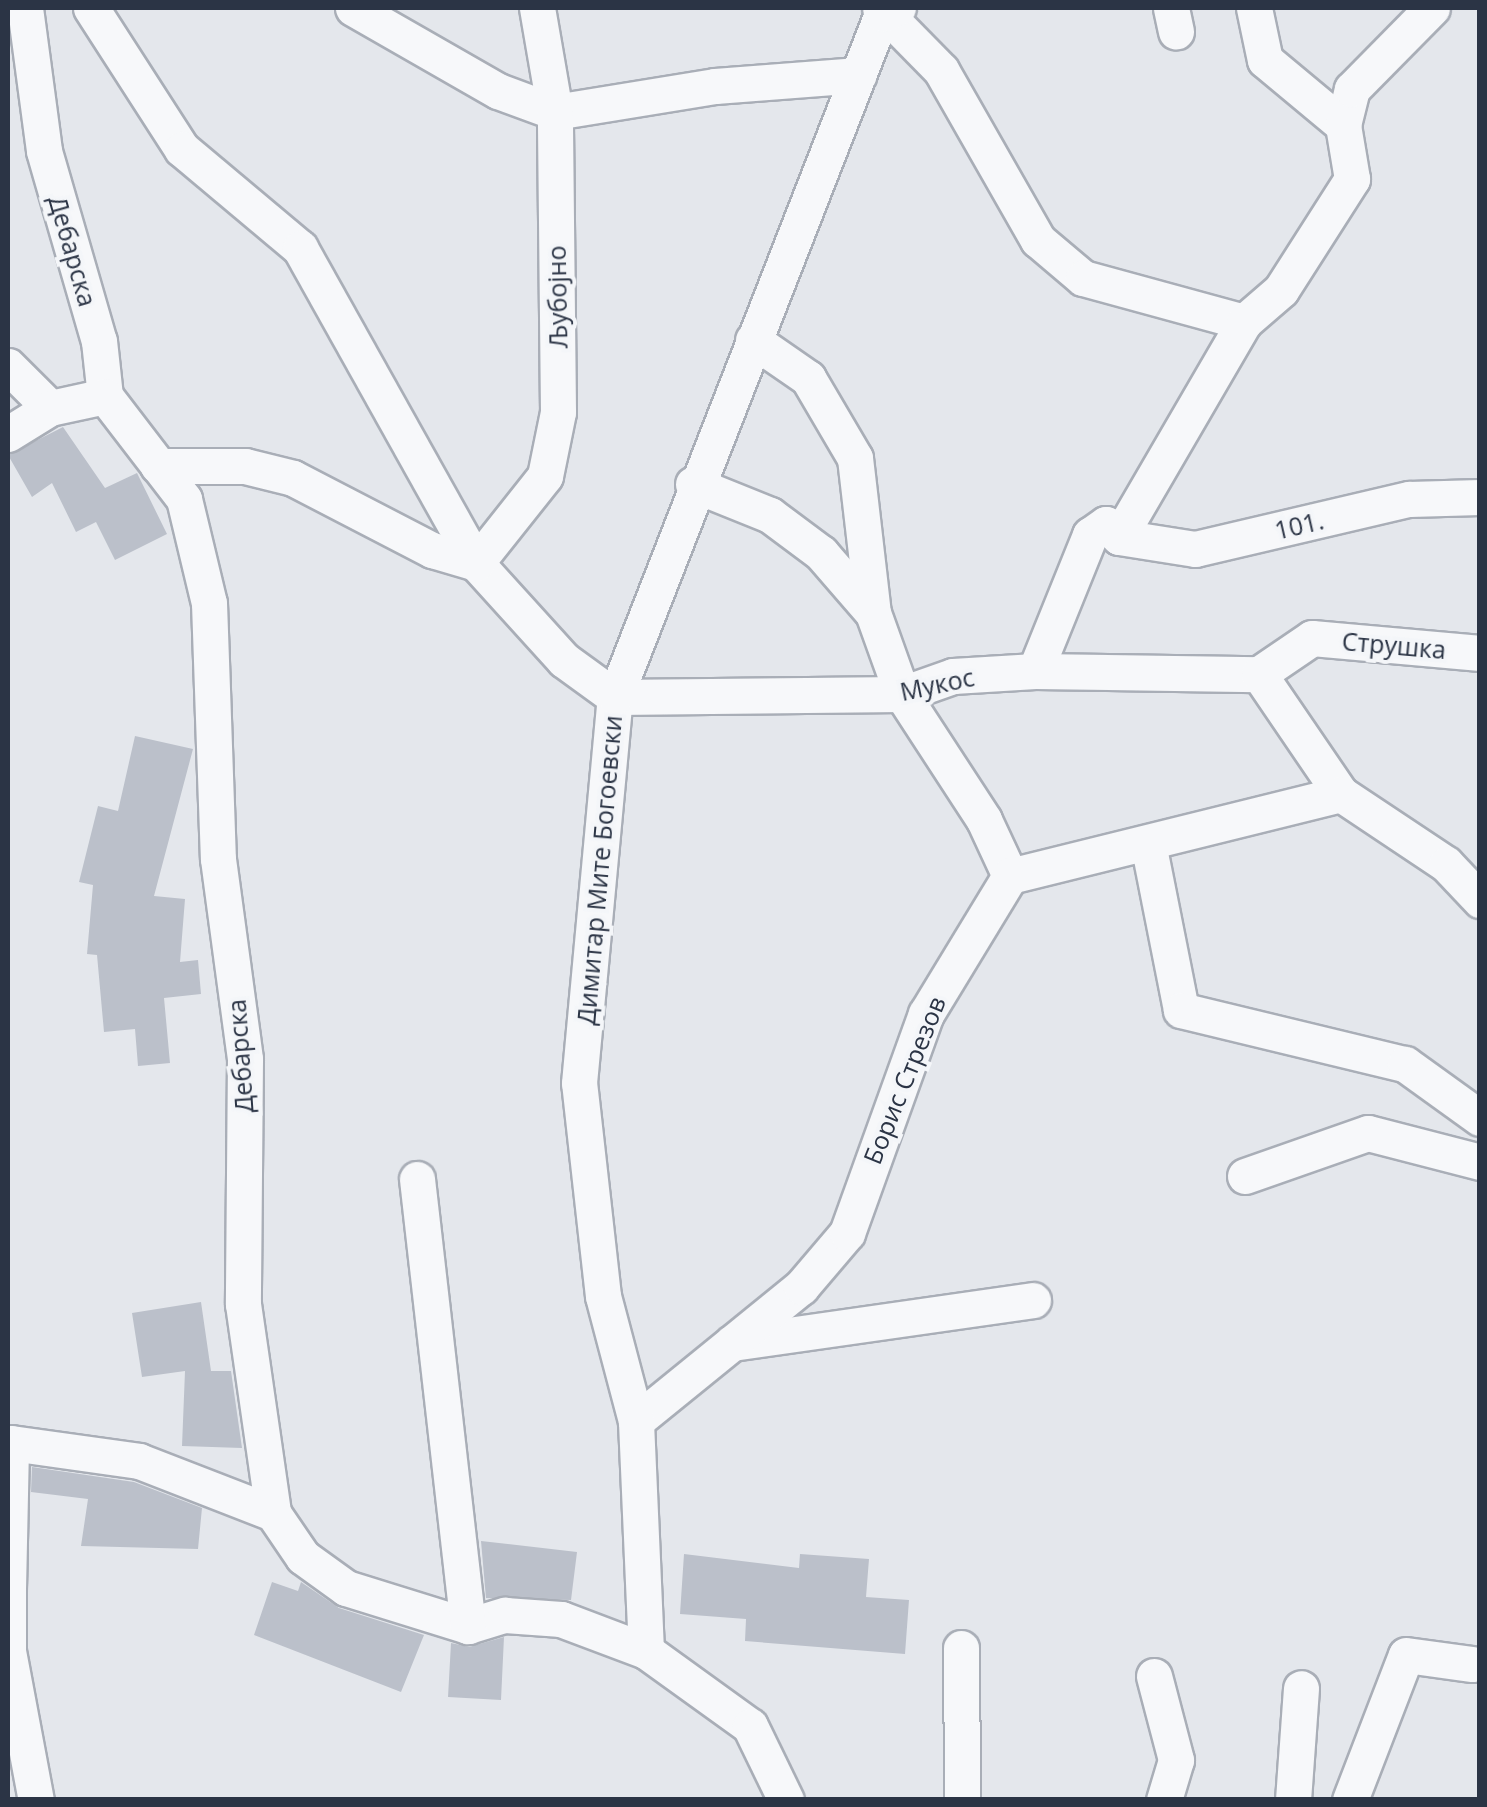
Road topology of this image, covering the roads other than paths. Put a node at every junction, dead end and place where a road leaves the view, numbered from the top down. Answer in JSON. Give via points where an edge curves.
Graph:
{"nodes":[{"id":1,"x":25,"y":8,"type":"edge"},
{"id":2,"x":91,"y":8,"type":"edge"},
{"id":3,"x":353,"y":8,"type":"edge"},
{"id":4,"x":536,"y":8,"type":"edge"},
{"id":5,"x":1254,"y":8,"type":"edge"},
{"id":6,"x":1432,"y":8,"type":"edge"},
{"id":7,"x":886,"y":10,"type":"edge"},
{"id":8,"x":1398,"y":19,"type":"edge"},
{"id":9,"x":859,"y":75,"type":"junction"},
{"id":10,"x":555,"y":112,"type":"junction"},
{"id":11,"x":1343,"y":125,"type":"junction"},
{"id":12,"x":1244,"y":322,"type":"junction"},
{"id":13,"x":753,"y":340,"type":"junction"},
{"id":14,"x":8,"y":366,"type":"edge"},
{"id":15,"x":105,"y":396,"type":"junction"},
{"id":16,"x":50,"y":408,"type":"junction"},
{"id":17,"x":8,"y":434,"type":"edge"},
{"id":18,"x":158,"y":466,"type":"junction"},
{"id":19,"x":693,"y":484,"type":"junction"},
{"id":20,"x":1480,"y":497,"type":"edge"},
{"id":21,"x":1119,"y":537,"type":"junction"},
{"id":22,"x":476,"y":563,"type":"junction"},
{"id":23,"x":872,"y":613,"type":"junction"},
{"id":24,"x":1480,"y":653,"type":"edge"},
{"id":25,"x":1035,"y":670,"type":"junction"},
{"id":26,"x":1259,"y":674,"type":"junction"},
{"id":27,"x":902,"y":694,"type":"junction"},
{"id":28,"x":616,"y":697,"type":"junction"},
{"id":29,"x":1341,"y":794,"type":"junction"},
{"id":30,"x":1148,"y":842,"type":"junction"},
{"id":31,"x":1010,"y":876,"type":"junction"},
{"id":32,"x":1480,"y":900,"type":"edge"},
{"id":33,"x":1480,"y":1118,"type":"edge"},
{"id":34,"x":1480,"y":1162,"type":"edge"},
{"id":35,"x":1245,"y":1176,"type":"dead end"},
{"id":36,"x":417,"y":1179,"type":"dead end"},
{"id":37,"x":1033,"y":1300,"type":"dead end"},
{"id":38,"x":732,"y":1344,"type":"junction"},
{"id":39,"x":636,"y":1421,"type":"junction"},
{"id":40,"x":9,"y":1440,"type":"edge"},
{"id":41,"x":272,"y":1513,"type":"junction"},
{"id":42,"x":8,"y":1589,"type":"edge"},
{"id":43,"x":468,"y":1626,"type":"junction"},
{"id":44,"x":961,"y":1648,"type":"dead end"},
{"id":45,"x":646,"y":1650,"type":"junction"},
{"id":46,"x":1472,"y":1664,"type":"dead end"},
{"id":47,"x":1154,"y":1676,"type":"dead end"},
{"id":48,"x":1300,"y":1688,"type":"dead end"},
{"id":49,"x":36,"y":1800,"type":"edge"},
{"id":50,"x":786,"y":1800,"type":"edge"},
{"id":51,"x":962,"y":1800,"type":"edge"},
{"id":52,"x":1164,"y":1800,"type":"edge"},
{"id":53,"x":1293,"y":1800,"type":"edge"},
{"id":54,"x":1350,"y":1800,"type":"edge"}],
"edges":[{"from":1,"to":15,"type":"street","name":"Дебарска","via":[[44,150],[99,341]]},
{"from":2,"to":22,"type":"street","via":[[182,149],[300,248]]},
{"from":3,"to":10,"type":"street","via":[[498,92]]},
{"from":4,"to":10,"type":"street","name":"Љубојно"},
{"from":5,"to":11,"type":"street","via":[[1265,60]]},
{"from":6,"to":8,"type":"street"},
{"from":7,"to":9,"type":"street","name":"Димитар Мите Богоевски"},
{"from":7,"to":12,"type":"street","via":[[941,70],[1038,240],[1082,278]]},
{"from":8,"to":11,"type":"street","via":[[1352,89]]},
{"from":9,"to":10,"type":"street","via":[[715,86]]},
{"from":9,"to":13,"type":"street","name":"Димитар Мите Богоевски"},
{"from":10,"to":22,"type":"street","name":"Љубојно","via":[[558,412],[545,476]]},
{"from":11,"to":12,"type":"street","via":[[1352,179],[1280,290]]},
{"from":12,"to":21,"type":"street"},
{"from":13,"to":19,"type":"street","name":"Димитар Мите Богоевски"},
{"from":13,"to":23,"type":"street","via":[[808,378],[855,458]]},
{"from":14,"to":16,"type":"street"},
{"from":15,"to":16,"type":"street"},
{"from":15,"to":18,"type":"street","name":"Дебарска"},
{"from":16,"to":17,"type":"street"},
{"from":18,"to":22,"type":"street","via":[[244,466],[293,478],[432,550]]},
{"from":18,"to":41,"type":"street","name":"Дебарска","via":[[184,499],[209,603],[218,860],[245,1059],[244,1304]]},
{"from":19,"to":23,"type":"street","via":[[770,515],[821,553]]},
{"from":19,"to":28,"type":"street","name":"Димитар Мите Богоевски"},
{"from":20,"to":21,"type":"street","name":"101.","via":[[1409,499],[1195,550]]},
{"from":21,"to":25,"type":"street","via":[[1106,524],[1090,535]]},
{"from":22,"to":28,"type":"street","via":[[564,660]]},
{"from":23,"to":27,"type":"street"},
{"from":24,"to":26,"type":"street","name":"Струшка","via":[[1312,638]]},
{"from":25,"to":26,"type":"street","name":"Мукос"},
{"from":25,"to":27,"type":"street","name":"Мукос","via":[[953,676]]},
{"from":26,"to":29,"type":"street"},
{"from":27,"to":28,"type":"street","name":"Мукос"},
{"from":27,"to":31,"type":"street","via":[[984,820]]},
{"from":28,"to":39,"type":"street","name":"Димитар Мите Богоевски","via":[[579,1083],[602,1296]]},
{"from":29,"to":30,"type":"street"},
{"from":29,"to":32,"type":"street","via":[[1446,864]]},
{"from":30,"to":31,"type":"street"},
{"from":30,"to":33,"type":"street","via":[[1181,1010],[1405,1064]]},
{"from":31,"to":38,"type":"street","name":"Борис Стрезов","via":[[926,1014],[847,1233],[801,1287]]},
{"from":34,"to":35,"type":"street","via":[[1368,1133]]},
{"from":36,"to":43,"type":"street"},
{"from":37,"to":38,"type":"street"},
{"from":38,"to":39,"type":"street","name":"Борис Стрезов"},
{"from":39,"to":45,"type":"street","name":"Димитар Мите Богоевски"},
{"from":40,"to":41,"type":"street","via":[[139,1461]]},
{"from":40,"to":42,"type":"street"},
{"from":41,"to":43,"type":"street","name":"Дебарска","via":[[303,1557],[346,1588]]},
{"from":42,"to":49,"type":"street","via":[[8,1651]]},
{"from":43,"to":45,"type":"street","name":"Дебарска","via":[[505,1615],[562,1618]]},
{"from":44,"to":51,"type":"street"},
{"from":45,"to":50,"type":"street","name":"Дебарска","via":[[750,1726]]},
{"from":46,"to":54,"type":"street","via":[[1406,1656]]},
{"from":47,"to":52,"type":"street","via":[[1176,1760]]},
{"from":48,"to":53,"type":"street"}]}
